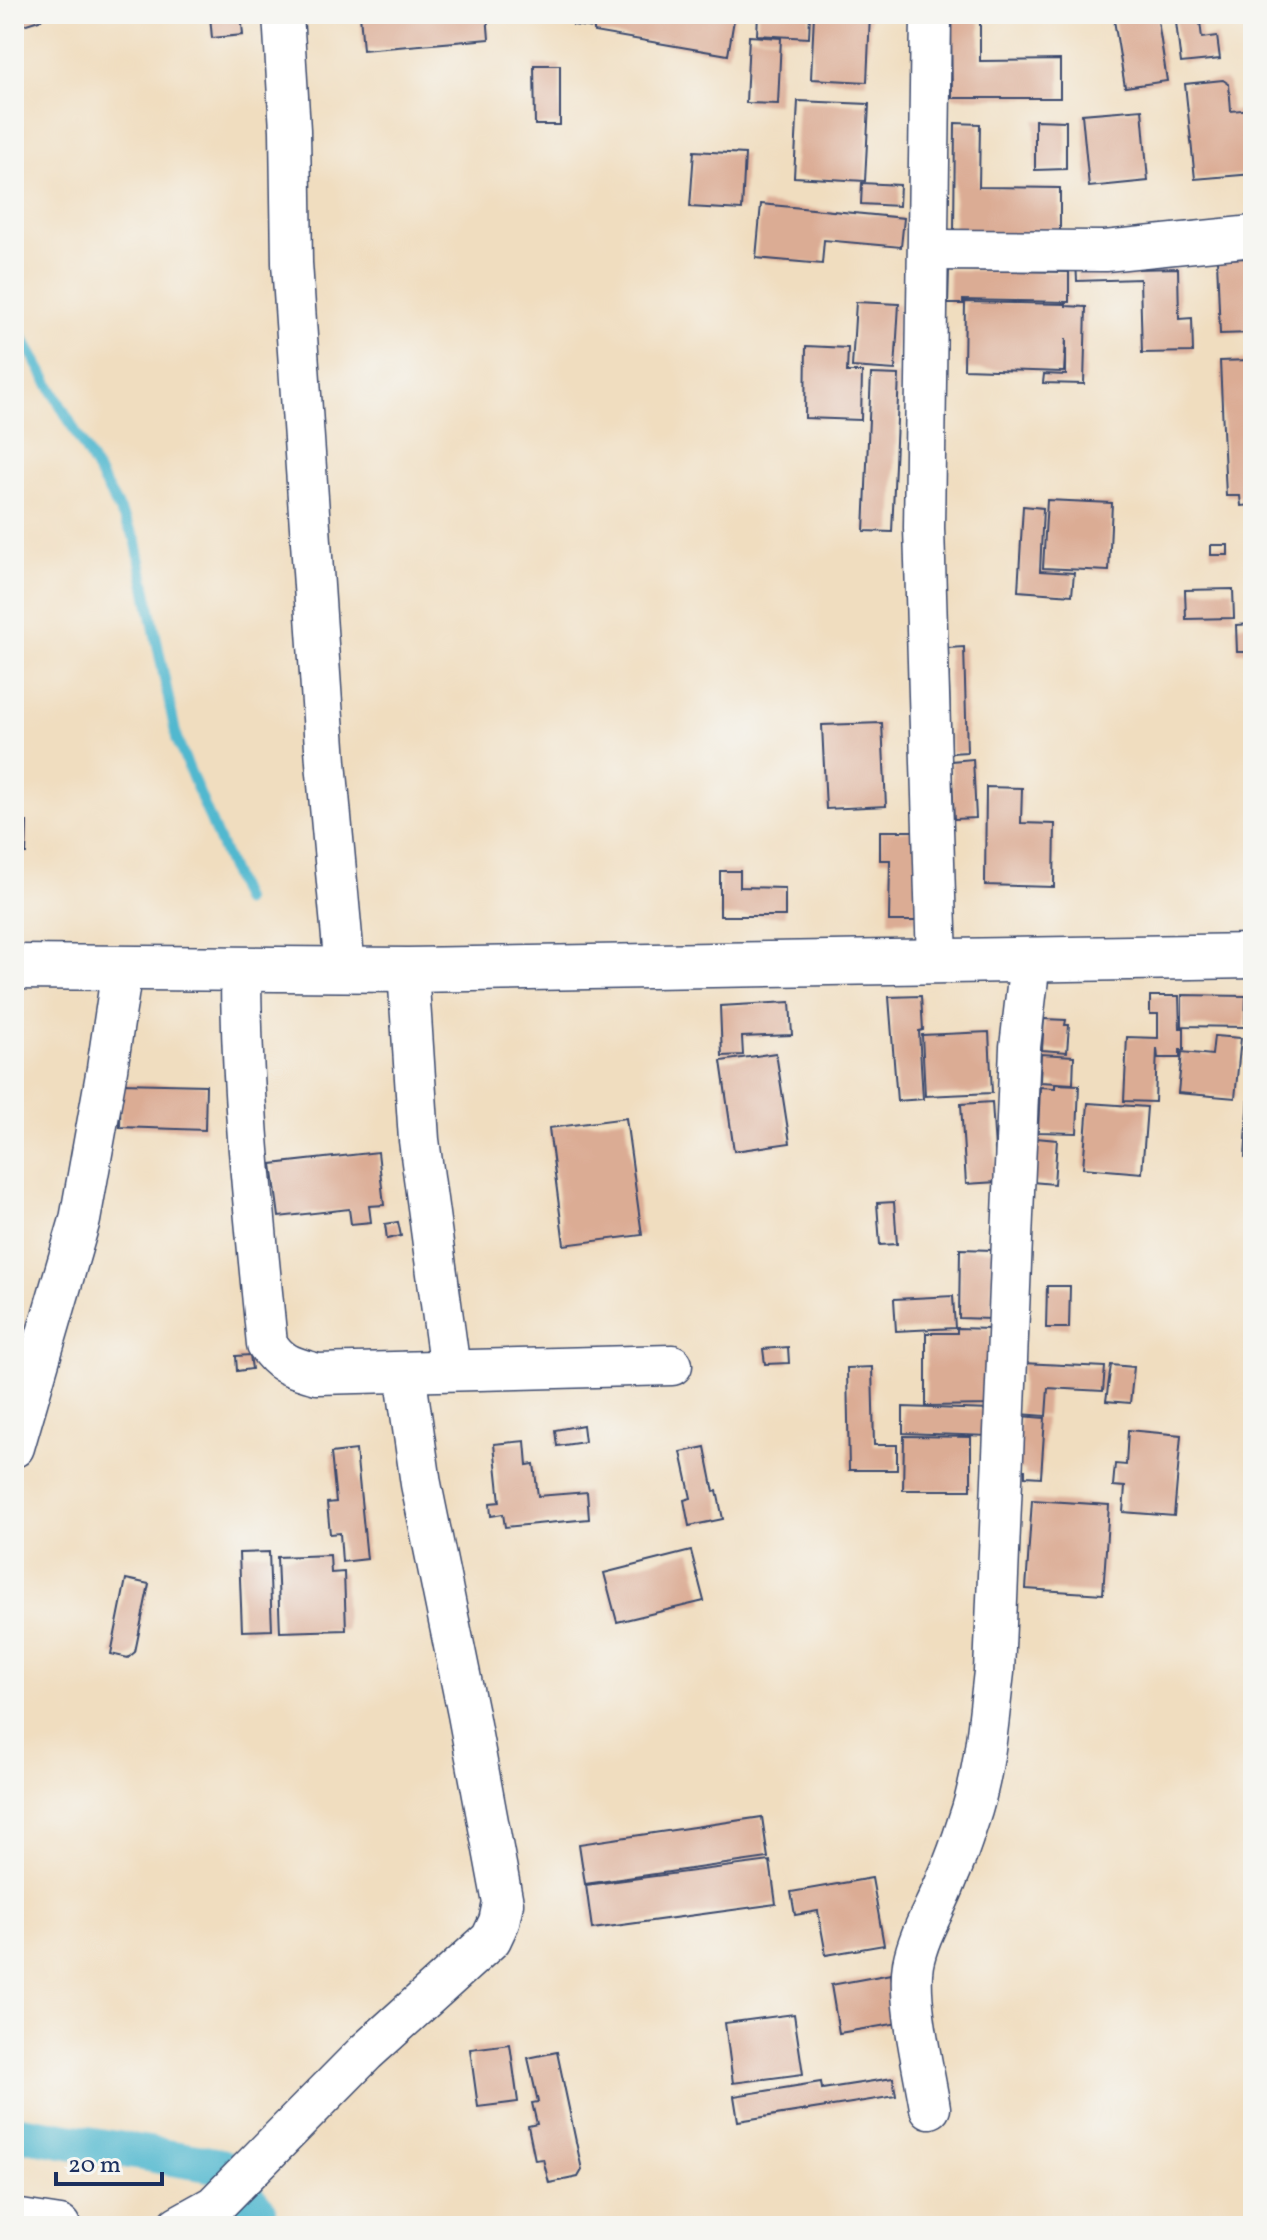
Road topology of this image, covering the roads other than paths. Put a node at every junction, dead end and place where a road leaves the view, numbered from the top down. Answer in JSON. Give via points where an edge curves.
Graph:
{"nodes":[{"id":1,"x":283,"y":14,"type":"edge"},
{"id":2,"x":931,"y":14,"type":"edge"},
{"id":3,"x":1253,"y":236,"type":"edge"},
{"id":4,"x":929,"y":250,"type":"junction"},
{"id":5,"x":1253,"y":956,"type":"edge"},
{"id":6,"x":1030,"y":961,"type":"junction"},
{"id":7,"x":937,"y":962,"type":"junction"},
{"id":8,"x":14,"y":967,"type":"edge"},
{"id":9,"x":122,"y":969,"type":"junction"},
{"id":10,"x":241,"y":970,"type":"junction"},
{"id":11,"x":345,"y":970,"type":"junction"},
{"id":12,"x":408,"y":970,"type":"junction"},
{"id":13,"x":672,"y":1365,"type":"dead end"},
{"id":14,"x":450,"y":1370,"type":"junction"},
{"id":15,"x":405,"y":1372,"type":"junction"},
{"id":16,"x":14,"y":1447,"type":"edge"},
{"id":17,"x":930,"y":2108,"type":"dead end"},
{"id":18,"x":14,"y":2219,"type":"edge"},
{"id":19,"x":60,"y":2226,"type":"edge"},
{"id":20,"x":178,"y":2226,"type":"edge"}],
"edges":[{"from":1,"to":11,"type":"street","via":[[293,278]]},
{"from":2,"to":4,"type":"street"},
{"from":3,"to":4,"type":"street","via":[[1105,251]]},
{"from":4,"to":7,"type":"street","via":[[924,528]]},
{"from":5,"to":6,"type":"main road"},
{"from":6,"to":7,"type":"main road"},
{"from":6,"to":17,"type":"street","via":[[1020,1047],[994,1672],[982,1770],[970,1818],[913,1965]]},
{"from":7,"to":12,"type":"main road"},
{"from":8,"to":9,"type":"main road"},
{"from":9,"to":10,"type":"main road"},
{"from":9,"to":16,"type":"street","via":[[80,1220]]},
{"from":10,"to":11,"type":"main road"},
{"from":10,"to":15,"type":"street","via":[[247,1140],[267,1344],[276,1358],[317,1374]]},
{"from":11,"to":12,"type":"main road"},
{"from":12,"to":14,"type":"street","via":[[419,1140]]},
{"from":13,"to":14,"type":"street"},
{"from":14,"to":15,"type":"street"},
{"from":15,"to":20,"type":"street","via":[[421,1484],[503,1903],[499,1922],[491,1939],[366,2052],[214,2206]]},
{"from":18,"to":19,"type":"street"}]}
